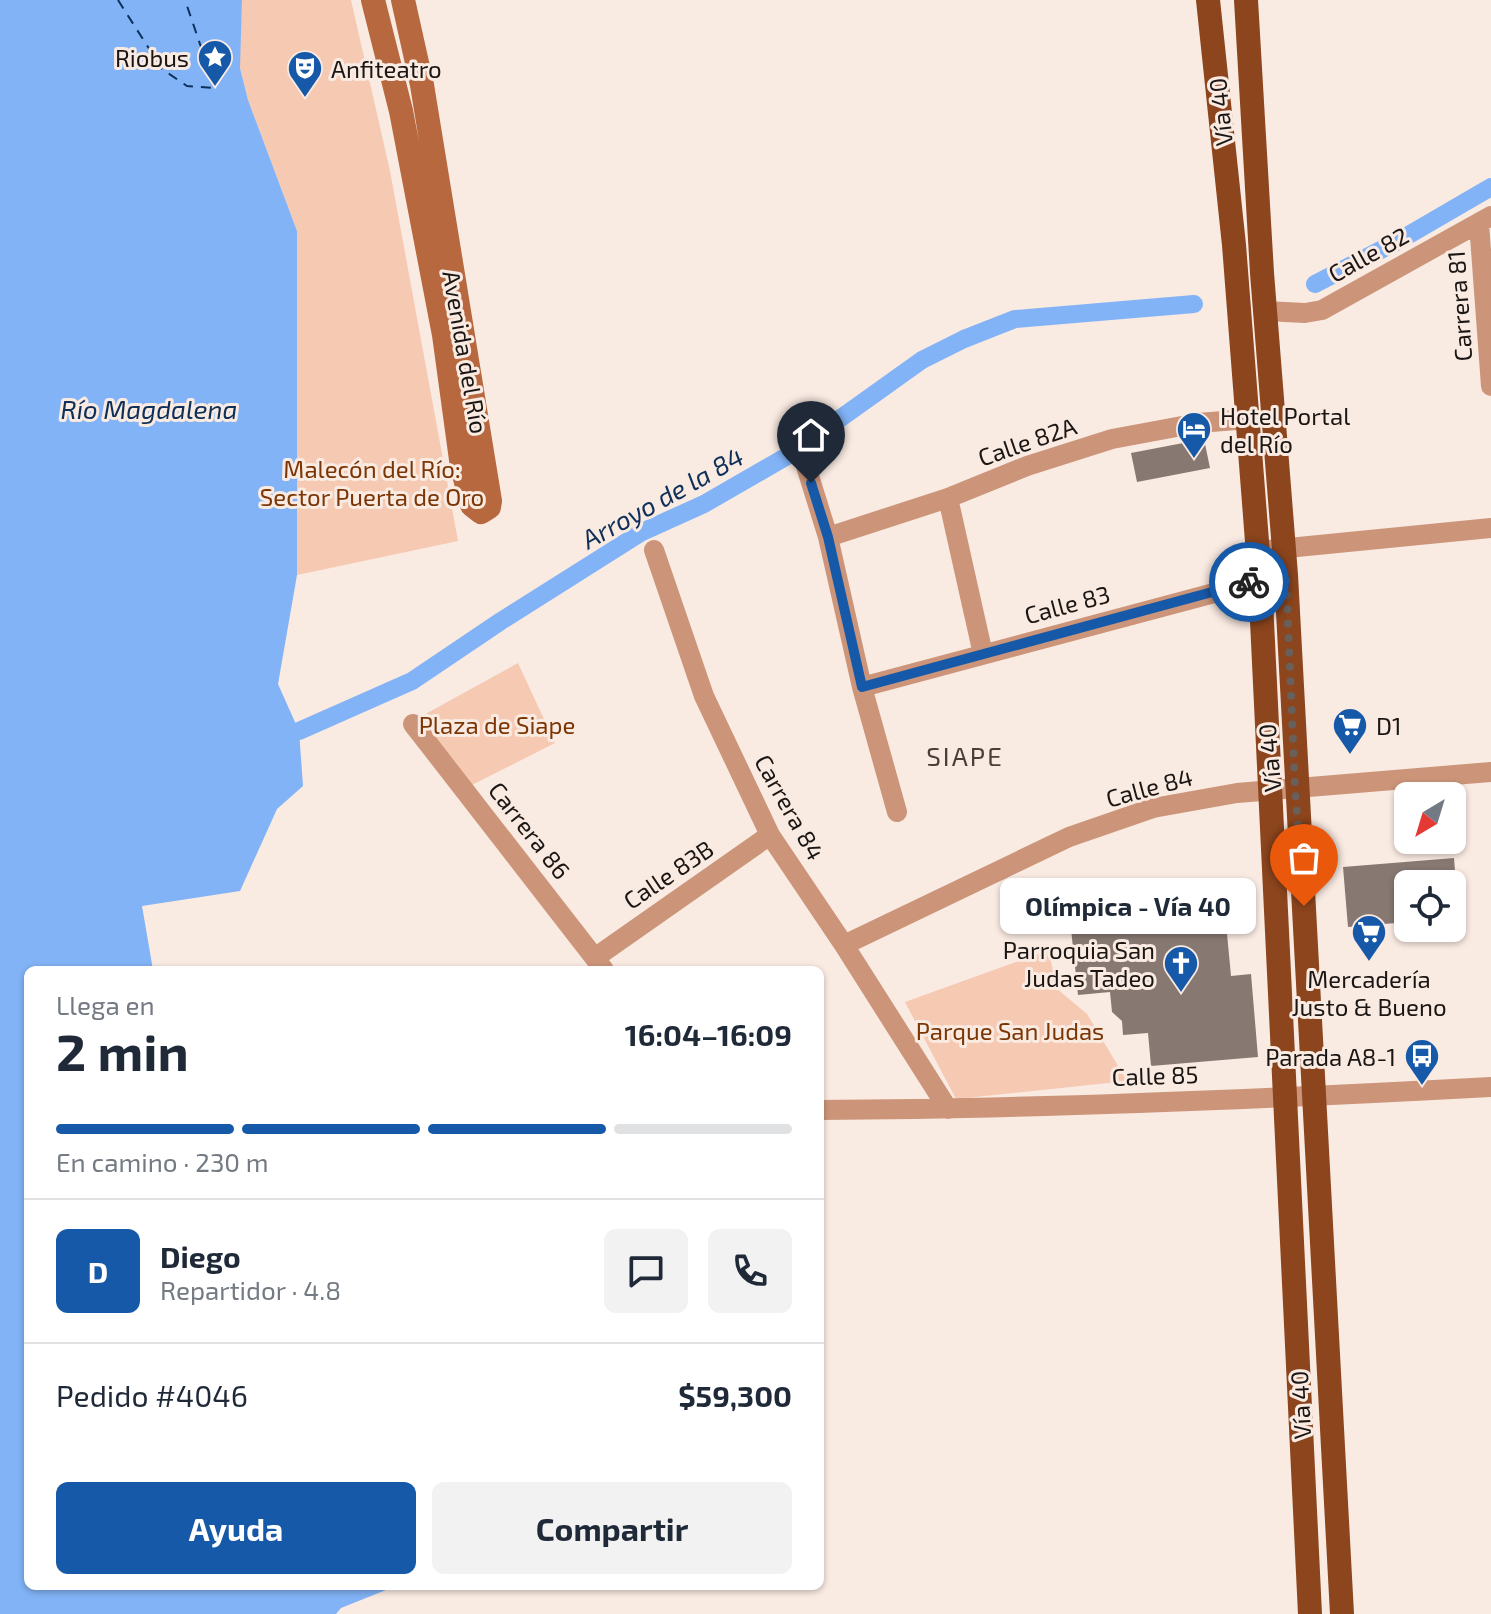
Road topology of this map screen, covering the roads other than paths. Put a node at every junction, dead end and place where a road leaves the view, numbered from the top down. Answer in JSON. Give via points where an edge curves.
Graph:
{"nodes":[{"id":1,"x":373,"y":0,"type":"edge"},
{"id":2,"x":386,"y":0,"type":"edge"},
{"id":3,"x":403,"y":0,"type":"edge"},
{"id":4,"x":1208,"y":0,"type":"edge"},
{"id":5,"x":1246,"y":0,"type":"edge"},
{"id":6,"x":422,"y":85,"type":"junction"},
{"id":7,"x":1485,"y":220,"type":"edge"},
{"id":8,"x":1265,"y":311,"type":"junction"},
{"id":9,"x":1491,"y":386,"type":"edge"},
{"id":10,"x":1249,"y":419,"type":"junction"},
{"id":11,"x":805,"y":463,"type":"dead end"},
{"id":12,"x":948,"y":498,"type":"junction"},
{"id":13,"x":1491,"y":528,"type":"edge"},
{"id":14,"x":828,"y":537,"type":"junction"},
{"id":15,"x":654,"y":550,"type":"dead end"},
{"id":16,"x":1283,"y":550,"type":"junction"},
{"id":17,"x":1257,"y":551,"type":"junction"},
{"id":18,"x":1286,"y":575,"type":"junction"},
{"id":19,"x":1260,"y":580,"type":"junction"},
{"id":20,"x":983,"y":654,"type":"junction"},
{"id":21,"x":862,"y":687,"type":"junction"},
{"id":22,"x":413,"y":724,"type":"dead end"},
{"id":23,"x":1491,"y":772,"type":"edge"},
{"id":24,"x":1284,"y":790,"type":"junction"},
{"id":25,"x":897,"y":812,"type":"dead end"},
{"id":26,"x":770,"y":835,"type":"junction"},
{"id":27,"x":844,"y":945,"type":"junction"},
{"id":28,"x":600,"y":963,"type":"edge"},
{"id":29,"x":1491,"y":1087,"type":"edge"},
{"id":30,"x":1286,"y":1097,"type":"junction"},
{"id":31,"x":1316,"y":1097,"type":"junction"},
{"id":32,"x":948,"y":1109,"type":"junction"},
{"id":33,"x":824,"y":1110,"type":"edge"},
{"id":34,"x":1310,"y":1614,"type":"edge"},
{"id":35,"x":1342,"y":1614,"type":"edge"}],
"edges":[{"from":1,"to":6,"type":"main road","name":"Avenida del Río","via":[[401,111],[444,335],[462,467],[472,505],[481,512],[490,501]]},
{"from":2,"to":6,"type":"main road","via":[[398,48]]},
{"from":3,"to":6,"type":"main road","name":"Avenida del Río"},
{"from":4,"to":10,"type":"highway","name":"Vía 40"},
{"from":5,"to":8,"type":"highway","name":"Vía 40"},
{"from":7,"to":8,"type":"street","name":"Calle 82","via":[[1322,310]]},
{"from":7,"to":9,"type":"street","name":"Carrera 81"},
{"from":8,"to":16,"type":"highway","name":"Vía 40"},
{"from":10,"to":12,"type":"street","name":"Calle 82A","via":[[1112,439]]},
{"from":10,"to":17,"type":"highway","name":"Vía 40"},
{"from":11,"to":14,"type":"street"},
{"from":12,"to":14,"type":"street","name":"Calle 82A"},
{"from":12,"to":20,"type":"street"},
{"from":13,"to":16,"type":"street"},
{"from":14,"to":21,"type":"street"},
{"from":15,"to":26,"type":"street","name":"Carrera 84","via":[[704,696]]},
{"from":16,"to":17,"type":"street"},
{"from":16,"to":18,"type":"highway","name":"Vía 40"},
{"from":17,"to":19,"type":"highway","name":"Vía 40"},
{"from":18,"to":19,"type":"street","name":"Calle 83"},
{"from":18,"to":24,"type":"highway","name":"Vía 40"},
{"from":19,"to":20,"type":"street","name":"Calle 83"},
{"from":19,"to":24,"type":"highway","name":"Vía 40","via":[[1263,683]]},
{"from":20,"to":21,"type":"street","name":"Calle 83"},
{"from":21,"to":25,"type":"street"},
{"from":22,"to":28,"type":"street","name":"Carrera 86"},
{"from":23,"to":24,"type":"street","name":"Calle 84"},
{"from":24,"to":27,"type":"street","name":"Calle 84","via":[[1153,808],[1069,837]]},
{"from":24,"to":30,"type":"highway","name":"Vía 40"},
{"from":24,"to":31,"type":"highway","name":"Vía 40"},
{"from":26,"to":27,"type":"street","name":"Carrera 84"},
{"from":26,"to":28,"type":"street","name":"Calle 83B"},
{"from":27,"to":32,"type":"street","name":"Carrera 84"},
{"from":29,"to":31,"type":"street","name":"Calle 85"},
{"from":30,"to":31,"type":"street","name":"Calle 85"},
{"from":30,"to":32,"type":"street","name":"Calle 85"},
{"from":30,"to":34,"type":"highway","name":"Vía 40"},
{"from":31,"to":35,"type":"highway","name":"Vía 40"},
{"from":32,"to":33,"type":"street","name":"Calle 85"}]}
